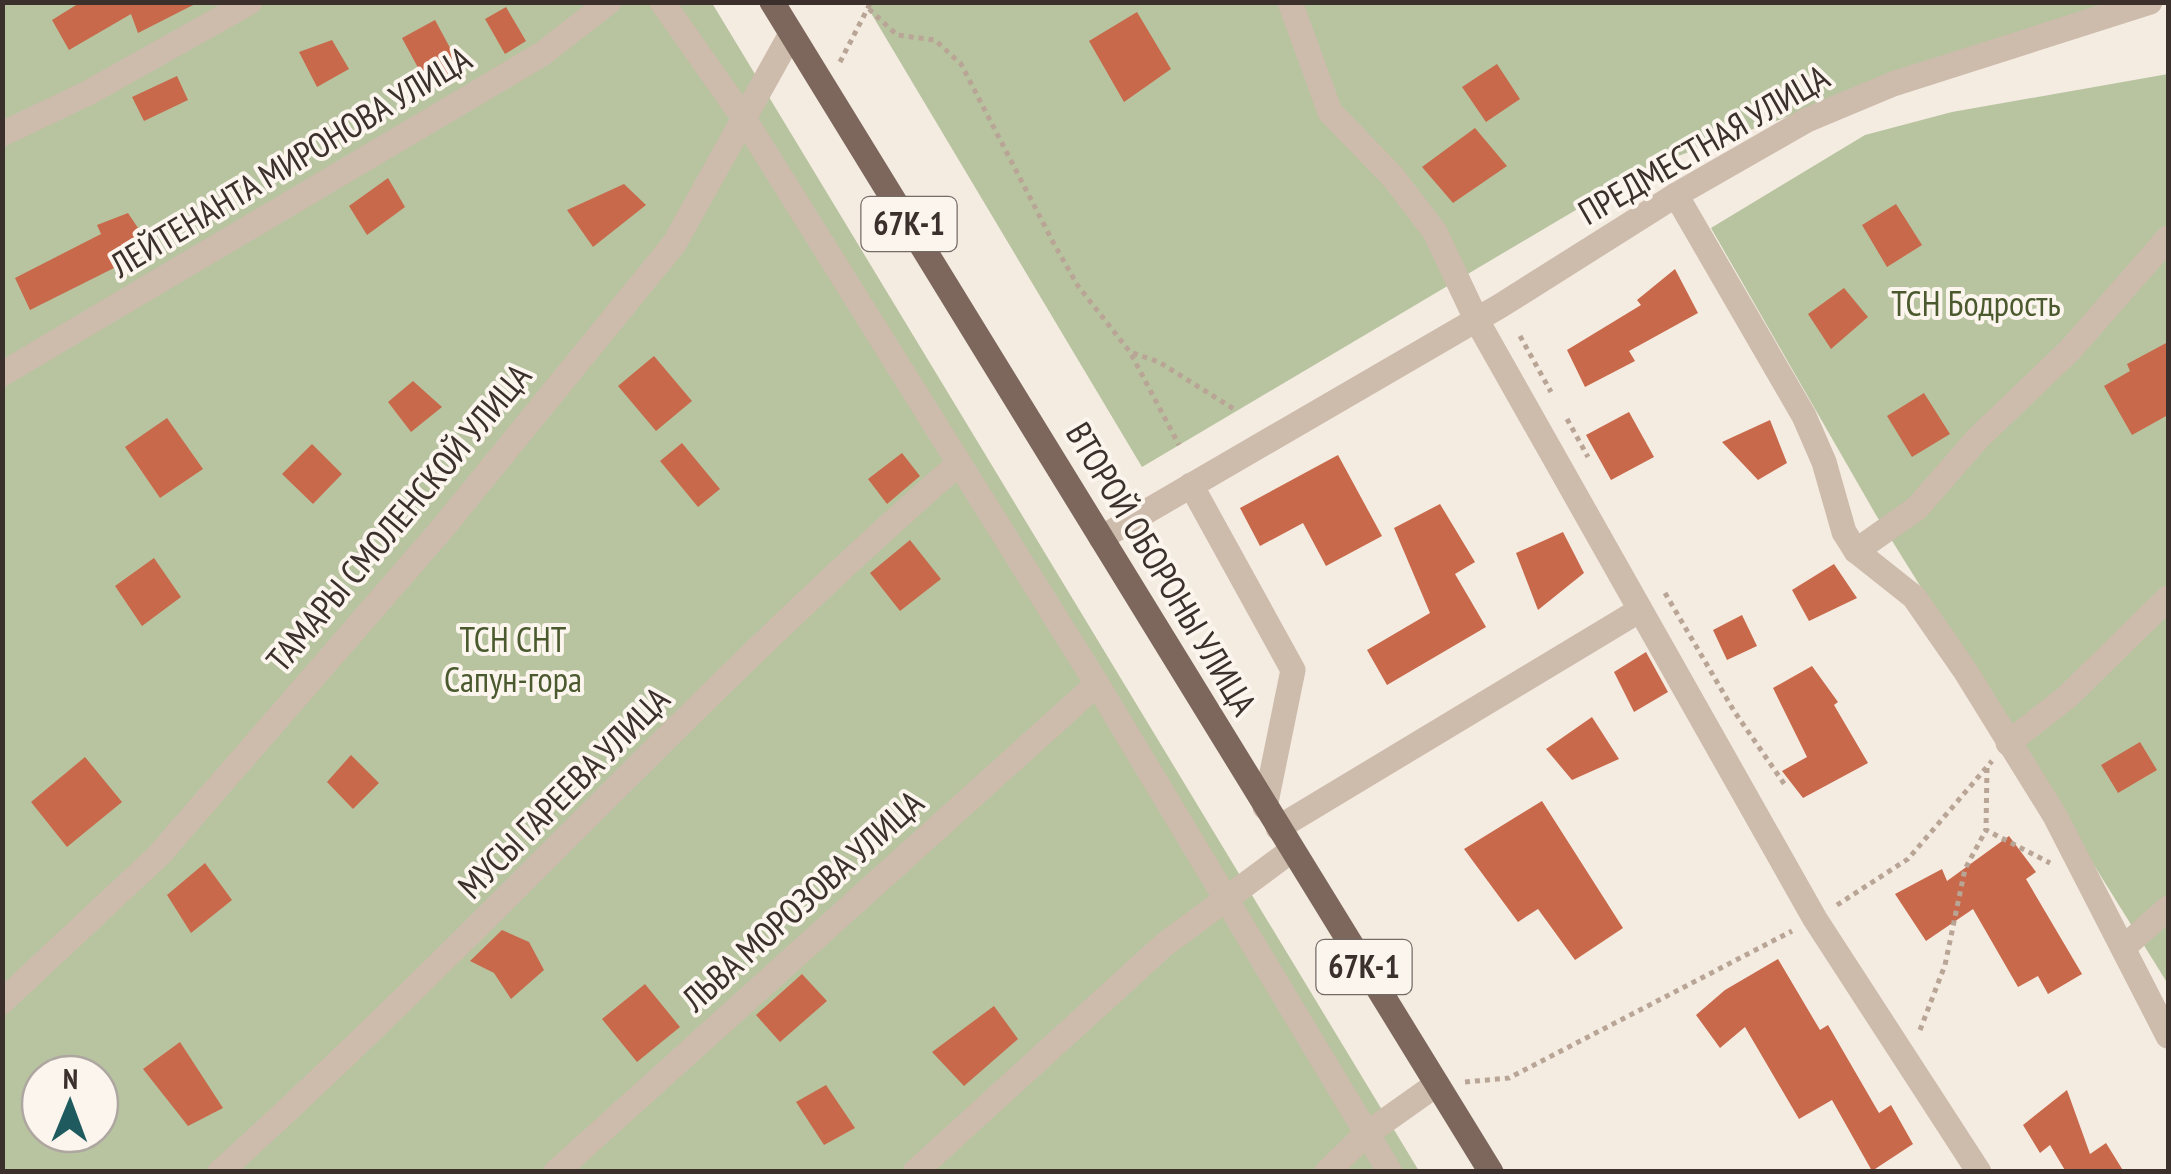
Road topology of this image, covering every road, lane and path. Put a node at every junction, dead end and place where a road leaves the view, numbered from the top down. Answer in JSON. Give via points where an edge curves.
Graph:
{"nodes":[{"id":1,"x":250,"y":2,"type":"edge"},
{"id":2,"x":609,"y":2,"type":"edge"},
{"id":3,"x":662,"y":2,"type":"edge"},
{"id":4,"x":772,"y":2,"type":"edge"},
{"id":5,"x":1290,"y":2,"type":"edge"},
{"id":6,"x":2150,"y":2,"type":"edge"},
{"id":7,"x":870,"y":6,"type":"edge"},
{"id":8,"x":792,"y":34,"type":"junction"},
{"id":9,"x":826,"y":90,"type":"junction"},
{"id":10,"x":744,"y":117,"type":"junction"},
{"id":11,"x":2,"y":134,"type":"edge"},
{"id":12,"x":1676,"y":195,"type":"junction"},
{"id":13,"x":2168,"y":238,"type":"edge"},
{"id":14,"x":1500,"y":306,"type":"junction"},
{"id":15,"x":1476,"y":320,"type":"junction"},
{"id":16,"x":1130,"y":352,"type":"junction"},
{"id":17,"x":2,"y":374,"type":"edge"},
{"id":18,"x":1237,"y":411,"type":"dead end"},
{"id":19,"x":1180,"y":445,"type":"dead end"},
{"id":20,"x":1592,"y":464,"type":"dead end"},
{"id":21,"x":957,"y":465,"type":"junction"},
{"id":22,"x":1191,"y":485,"type":"junction"},
{"id":23,"x":1101,"y":538,"type":"junction"},
{"id":24,"x":1856,"y":552,"type":"junction"},
{"id":25,"x":1656,"y":579,"type":"dead end"},
{"id":26,"x":2168,"y":598,"type":"edge"},
{"id":27,"x":1640,"y":610,"type":"junction"},
{"id":28,"x":1098,"y":684,"type":"junction"},
{"id":29,"x":2008,"y":743,"type":"junction"},
{"id":30,"x":1988,"y":766,"type":"junction"},
{"id":31,"x":1785,"y":785,"type":"dead end"},
{"id":32,"x":1278,"y":829,"type":"junction"},
{"id":33,"x":1986,"y":830,"type":"junction"},
{"id":34,"x":2060,"y":868,"type":"dead end"},
{"id":35,"x":1227,"y":902,"type":"junction"},
{"id":36,"x":2168,"y":908,"type":"edge"},
{"id":37,"x":1815,"y":919,"type":"junction"},
{"id":38,"x":2123,"y":948,"type":"junction"},
{"id":39,"x":2,"y":1002,"type":"edge"},
{"id":40,"x":2168,"y":1036,"type":"edge"},
{"id":41,"x":1914,"y":1069,"type":"junction"},
{"id":42,"x":1437,"y":1084,"type":"junction"},
{"id":43,"x":1366,"y":1136,"type":"junction"},
{"id":44,"x":220,"y":1172,"type":"edge"},
{"id":45,"x":556,"y":1172,"type":"edge"},
{"id":46,"x":915,"y":1172,"type":"edge"},
{"id":47,"x":1327,"y":1172,"type":"edge"},
{"id":48,"x":1390,"y":1172,"type":"edge"},
{"id":49,"x":1491,"y":1172,"type":"edge"},
{"id":50,"x":1978,"y":1172,"type":"edge"}],
"edges":[{"from":1,"to":11,"type":"street"},
{"from":2,"to":17,"type":"street","name":"ЛЕЙТЕНАНТА МИРОНОВА УЛИЦА","via":[[542,54]]},
{"from":3,"to":10,"type":"street"},
{"from":4,"to":8,"type":"main road","name":"ВТОРОЙ ОБОРОНЫ УЛИЦА","number":"67К-1"},
{"from":5,"to":15,"type":"street","via":[[1330,112],[1435,232]]},
{"from":6,"to":12,"type":"street","name":"ПРЕДМЕСТНАЯ УЛИЦА","via":[[1841,104]]},
{"from":7,"to":9,"type":"path"},
{"from":7,"to":16,"type":"path","via":[[897,35],[935,40],[961,64],[1078,286]]},
{"from":8,"to":9,"type":"main road","name":"ВТОРОЙ ОБОРОНЫ УЛИЦА","number":"67К-1"},
{"from":8,"to":10,"type":"street","name":"ТАМАРЫ СМОЛЕНСКОЙ УЛИЦА"},
{"from":9,"to":23,"type":"main road","name":"ВТОРОЙ ОБОРОНЫ УЛИЦА","number":"67К-1"},
{"from":10,"to":21,"type":"street"},
{"from":10,"to":39,"type":"street","name":"ТАМАРЫ СМОЛЕНСКОЙ УЛИЦА","via":[[674,244],[441,530],[159,854]]},
{"from":12,"to":14,"type":"street","name":"ПРЕДМЕСТНАЯ УЛИЦА"},
{"from":12,"to":24,"type":"street","via":[[1804,416]]},
{"from":13,"to":24,"type":"street","via":[[1916,508]]},
{"from":14,"to":15,"type":"street","name":"ПРЕДМЕСТНАЯ УЛИЦА"},
{"from":14,"to":20,"type":"path"},
{"from":15,"to":22,"type":"street","name":"ПРЕДМЕСТНАЯ УЛИЦА"},
{"from":15,"to":27,"type":"street"},
{"from":16,"to":18,"type":"path","via":[[1159,362]]},
{"from":16,"to":19,"type":"path"},
{"from":21,"to":28,"type":"street"},
{"from":21,"to":44,"type":"street","name":"МУСЫ ГАРЕЕВА УЛИЦА","via":[[855,554],[348,1057]]},
{"from":22,"to":23,"type":"street","name":"ПРЕДМЕСТНАЯ УЛИЦА"},
{"from":22,"to":32,"type":"street","via":[[1294,670]]},
{"from":23,"to":32,"type":"main road","name":"ВТОРОЙ ОБОРОНЫ УЛИЦА","number":"67К-1"},
{"from":24,"to":29,"type":"street","via":[[1914,597]]},
{"from":25,"to":31,"type":"path"},
{"from":26,"to":29,"type":"street"},
{"from":27,"to":32,"type":"street"},
{"from":27,"to":37,"type":"street"},
{"from":28,"to":35,"type":"street"},
{"from":28,"to":45,"type":"street","name":"ЛЬВА МОРОЗОВА УЛИЦА"},
{"from":29,"to":30,"type":"path"},
{"from":29,"to":38,"type":"street","via":[[2055,816]]},
{"from":30,"to":33,"type":"path"},
{"from":30,"to":37,"type":"path","via":[[1908,859]]},
{"from":32,"to":35,"type":"street"},
{"from":32,"to":42,"type":"main road","name":"ВТОРОЙ ОБОРОНЫ УЛИЦА","number":"67К-1"},
{"from":33,"to":34,"type":"path"},
{"from":33,"to":41,"type":"path","via":[[1965,869]]},
{"from":35,"to":43,"type":"street"},
{"from":35,"to":46,"type":"street","via":[[1164,945]]},
{"from":36,"to":38,"type":"street"},
{"from":37,"to":41,"type":"street"},
{"from":37,"to":42,"type":"path","via":[[1510,1078]]},
{"from":38,"to":40,"type":"street"},
{"from":41,"to":50,"type":"street"},
{"from":42,"to":43,"type":"street"},
{"from":42,"to":49,"type":"main road","name":"ВТОРОЙ ОБОРОНЫ УЛИЦА","number":"67К-1"},
{"from":43,"to":47,"type":"street"},
{"from":43,"to":48,"type":"street"}]}
